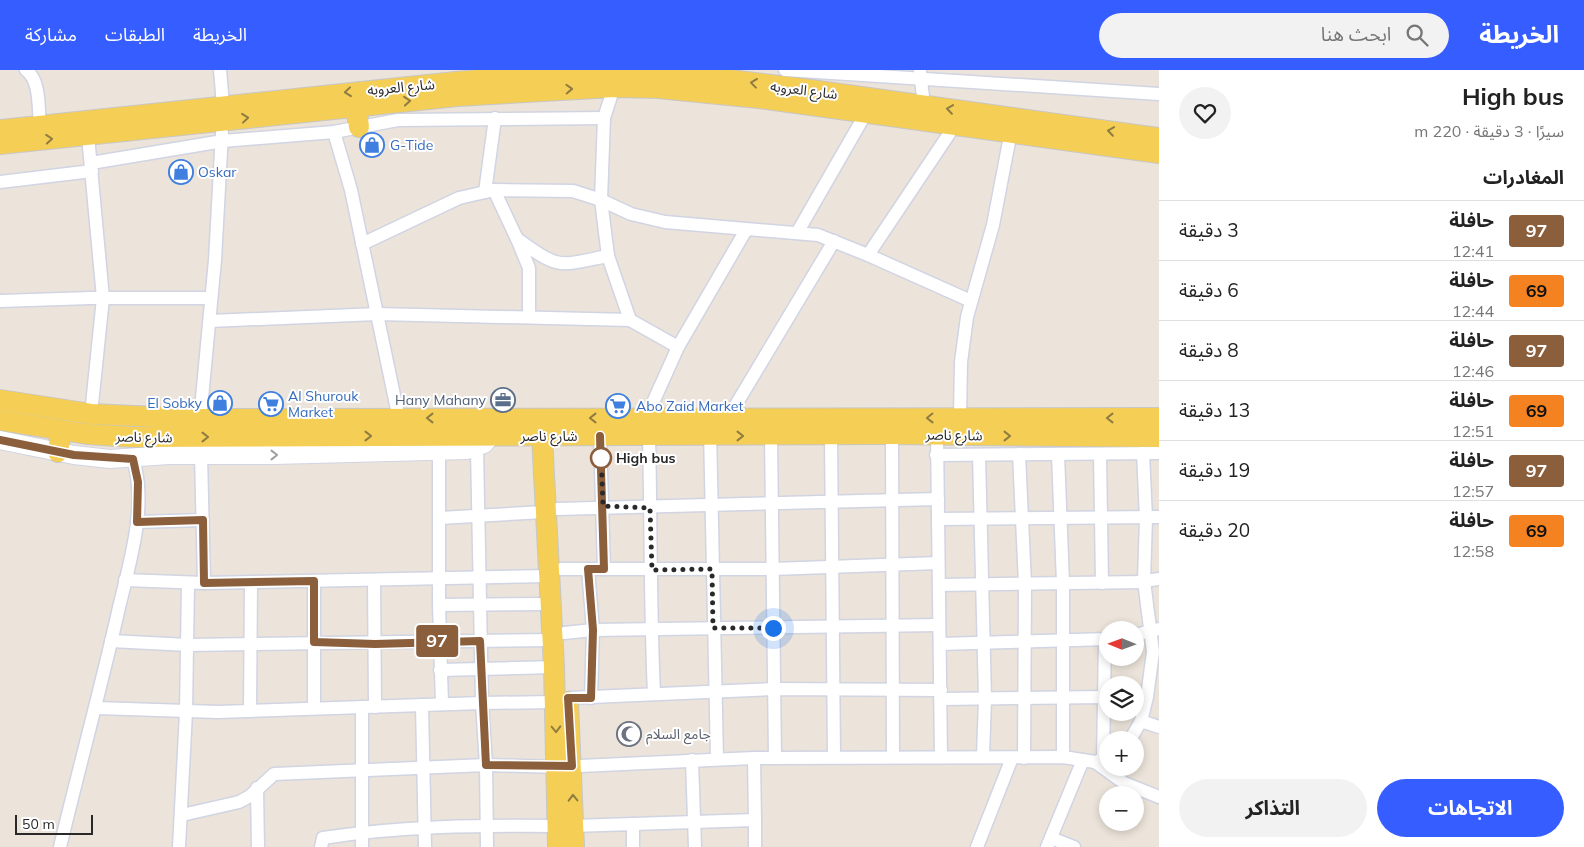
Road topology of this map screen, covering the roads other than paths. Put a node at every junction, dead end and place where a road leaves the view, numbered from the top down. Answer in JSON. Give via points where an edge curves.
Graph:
{"nodes":[{"id":1,"x":28,"y":70,"type":"edge"},
{"id":2,"x":220,"y":70,"type":"edge"},
{"id":3,"x":785,"y":70,"type":"edge"},
{"id":4,"x":826,"y":72,"type":"junction"},
{"id":5,"x":496,"y":74,"type":"edge"},
{"id":6,"x":920,"y":74,"type":"edge"},
{"id":7,"x":614,"y":87,"type":"junction"},
{"id":8,"x":457,"y":89,"type":"junction"},
{"id":9,"x":826,"y":92,"type":"junction"},
{"id":10,"x":1159,"y":94,"type":"edge"},
{"id":11,"x":924,"y":105,"type":"junction"},
{"id":12,"x":356,"y":106,"type":"junction"},
{"id":13,"x":858,"y":107,"type":"junction"},
{"id":14,"x":222,"y":113,"type":"junction"},
{"id":15,"x":495,"y":118,"type":"junction"},
{"id":16,"x":604,"y":118,"type":"junction"},
{"id":17,"x":955,"y":125,"type":"junction"},
{"id":18,"x":40,"y":126,"type":"junction"},
{"id":19,"x":1012,"y":126,"type":"junction"},
{"id":20,"x":359,"y":127,"type":"junction"},
{"id":21,"x":0,"y":130,"type":"edge"},
{"id":22,"x":334,"y":132,"type":"junction"},
{"id":23,"x":88,"y":136,"type":"junction"},
{"id":24,"x":1159,"y":138,"type":"edge"},
{"id":25,"x":223,"y":141,"type":"junction"},
{"id":26,"x":0,"y":144,"type":"edge"},
{"id":27,"x":1159,"y":153,"type":"edge"},
{"id":28,"x":91,"y":167,"type":"junction"},
{"id":29,"x":0,"y":182,"type":"edge"},
{"id":30,"x":489,"y":191,"type":"junction"},
{"id":31,"x":601,"y":200,"type":"junction"},
{"id":32,"x":746,"y":230,"type":"junction"},
{"id":33,"x":798,"y":233,"type":"junction"},
{"id":34,"x":517,"y":239,"type":"junction"},
{"id":35,"x":834,"y":241,"type":"junction"},
{"id":36,"x":362,"y":244,"type":"junction"},
{"id":37,"x":868,"y":254,"type":"junction"},
{"id":38,"x":608,"y":256,"type":"junction"},
{"id":39,"x":103,"y":298,"type":"junction"},
{"id":40,"x":211,"y":298,"type":"junction"},
{"id":41,"x":0,"y":301,"type":"edge"},
{"id":42,"x":971,"y":301,"type":"junction"},
{"id":43,"x":377,"y":314,"type":"junction"},
{"id":44,"x":529,"y":316,"type":"junction"},
{"id":45,"x":630,"y":320,"type":"junction"},
{"id":46,"x":210,"y":321,"type":"junction"},
{"id":47,"x":678,"y":348,"type":"junction"},
{"id":48,"x":0,"y":400,"type":"edge"},
{"id":49,"x":91,"y":414,"type":"junction"},
{"id":50,"x":960,"y":418,"type":"junction"},
{"id":51,"x":1159,"y":418,"type":"edge"},
{"id":52,"x":200,"y":419,"type":"junction"},
{"id":53,"x":399,"y":419,"type":"junction"},
{"id":54,"x":0,"y":420,"type":"edge"},
{"id":55,"x":716,"y":424,"type":"junction"},
{"id":56,"x":648,"y":427,"type":"junction"},
{"id":57,"x":287,"y":428,"type":"junction"},
{"id":58,"x":614,"y":430,"type":"junction"},
{"id":59,"x":821,"y":430,"type":"junction"},
{"id":60,"x":61,"y":431,"type":"junction"},
{"id":61,"x":892,"y":434,"type":"junction"},
{"id":62,"x":549,"y":436,"type":"junction"},
{"id":63,"x":771,"y":436,"type":"junction"},
{"id":64,"x":1159,"y":437,"type":"edge"},
{"id":65,"x":0,"y":440,"type":"edge"},
{"id":66,"x":484,"y":442,"type":"junction"},
{"id":67,"x":937,"y":445,"type":"junction"},
{"id":68,"x":58,"y":452,"type":"junction"},
{"id":69,"x":439,"y":452,"type":"junction"},
{"id":70,"x":1143,"y":453,"type":"junction"},
{"id":71,"x":1159,"y":453,"type":"edge"},
{"id":72,"x":202,"y":454,"type":"junction"},
{"id":73,"x":979,"y":454,"type":"junction"},
{"id":74,"x":1019,"y":454,"type":"junction"},
{"id":75,"x":1058,"y":454,"type":"junction"},
{"id":76,"x":1100,"y":454,"type":"junction"},
{"id":77,"x":133,"y":459,"type":"junction"},
{"id":78,"x":892,"y":499,"type":"junction"},
{"id":79,"x":938,"y":499,"type":"junction"},
{"id":80,"x":831,"y":501,"type":"junction"},
{"id":81,"x":772,"y":503,"type":"junction"},
{"id":82,"x":711,"y":505,"type":"junction"},
{"id":83,"x":603,"y":506,"type":"junction"},
{"id":84,"x":650,"y":508,"type":"junction"},
{"id":85,"x":551,"y":511,"type":"junction"},
{"id":86,"x":480,"y":515,"type":"junction"},
{"id":87,"x":440,"y":518,"type":"junction"},
{"id":88,"x":1102,"y":518,"type":"junction"},
{"id":89,"x":1153,"y":518,"type":"edge"},
{"id":90,"x":938,"y":519,"type":"junction"},
{"id":91,"x":1021,"y":519,"type":"junction"},
{"id":92,"x":1060,"y":519,"type":"junction"},
{"id":93,"x":203,"y":520,"type":"junction"},
{"id":94,"x":980,"y":520,"type":"junction"},
{"id":95,"x":137,"y":522,"type":"junction"},
{"id":96,"x":938,"y":563,"type":"junction"},
{"id":97,"x":894,"y":566,"type":"junction"},
{"id":98,"x":832,"y":568,"type":"junction"},
{"id":99,"x":588,"y":569,"type":"junction"},
{"id":100,"x":604,"y":569,"type":"junction"},
{"id":101,"x":712,"y":569,"type":"junction"},
{"id":102,"x":773,"y":569,"type":"junction"},
{"id":103,"x":652,"y":570,"type":"junction"},
{"id":104,"x":555,"y":572,"type":"junction"},
{"id":105,"x":480,"y":576,"type":"junction"},
{"id":106,"x":440,"y":578,"type":"junction"},
{"id":107,"x":1159,"y":579,"type":"edge"},
{"id":108,"x":125,"y":580,"type":"junction"},
{"id":109,"x":374,"y":580,"type":"junction"},
{"id":110,"x":314,"y":581,"type":"junction"},
{"id":111,"x":251,"y":582,"type":"junction"},
{"id":112,"x":1102,"y":582,"type":"junction"},
{"id":113,"x":1144,"y":582,"type":"junction"},
{"id":114,"x":188,"y":583,"type":"junction"},
{"id":115,"x":204,"y":583,"type":"junction"},
{"id":116,"x":1063,"y":583,"type":"junction"},
{"id":117,"x":982,"y":584,"type":"junction"},
{"id":118,"x":1024,"y":584,"type":"junction"},
{"id":119,"x":939,"y":585,"type":"junction"},
{"id":120,"x":549,"y":604,"type":"junction"},
{"id":121,"x":439,"y":605,"type":"junction"},
{"id":122,"x":481,"y":606,"type":"junction"},
{"id":123,"x":939,"y":625,"type":"junction"},
{"id":124,"x":831,"y":626,"type":"junction"},
{"id":125,"x":893,"y":626,"type":"junction"},
{"id":126,"x":713,"y":628,"type":"junction"},
{"id":127,"x":773,"y":628,"type":"junction"},
{"id":128,"x":593,"y":630,"type":"junction"},
{"id":129,"x":651,"y":631,"type":"junction"},
{"id":130,"x":1154,"y":631,"type":"edge"},
{"id":131,"x":558,"y":636,"type":"junction"},
{"id":132,"x":1099,"y":640,"type":"edge"},
{"id":133,"x":112,"y":641,"type":"junction"},
{"id":134,"x":440,"y":641,"type":"junction"},
{"id":135,"x":480,"y":641,"type":"junction"},
{"id":136,"x":1063,"y":641,"type":"junction"},
{"id":137,"x":314,"y":642,"type":"junction"},
{"id":138,"x":1024,"y":642,"type":"junction"},
{"id":139,"x":250,"y":643,"type":"junction"},
{"id":140,"x":983,"y":643,"type":"junction"},
{"id":141,"x":375,"y":644,"type":"junction"},
{"id":142,"x":940,"y":644,"type":"junction"},
{"id":143,"x":188,"y":645,"type":"junction"},
{"id":144,"x":1156,"y":653,"type":"edge"},
{"id":145,"x":554,"y":667,"type":"junction"},
{"id":146,"x":481,"y":668,"type":"junction"},
{"id":147,"x":440,"y":670,"type":"junction"},
{"id":148,"x":1144,"y":688,"type":"edge"},
{"id":149,"x":772,"y":689,"type":"junction"},
{"id":150,"x":833,"y":689,"type":"junction"},
{"id":151,"x":893,"y":689,"type":"junction"},
{"id":152,"x":715,"y":691,"type":"junction"},
{"id":153,"x":654,"y":694,"type":"junction"},
{"id":154,"x":941,"y":695,"type":"junction"},
{"id":155,"x":1099,"y":697,"type":"edge"},
{"id":156,"x":591,"y":698,"type":"junction"},
{"id":157,"x":1024,"y":698,"type":"junction"},
{"id":158,"x":1064,"y":698,"type":"junction"},
{"id":159,"x":985,"y":699,"type":"junction"},
{"id":160,"x":562,"y":700,"type":"junction"},
{"id":161,"x":482,"y":703,"type":"junction"},
{"id":162,"x":442,"y":704,"type":"junction"},
{"id":163,"x":422,"y":705,"type":"junction"},
{"id":164,"x":368,"y":707,"type":"junction"},
{"id":165,"x":96,"y":708,"type":"junction"},
{"id":166,"x":314,"y":708,"type":"junction"},
{"id":167,"x":250,"y":710,"type":"junction"},
{"id":168,"x":186,"y":712,"type":"junction"},
{"id":169,"x":1103,"y":721,"type":"edge"},
{"id":170,"x":1140,"y":721,"type":"joint"},
{"id":171,"x":1159,"y":727,"type":"edge"},
{"id":172,"x":1135,"y":731,"type":"edge"},
{"id":173,"x":983,"y":756,"type":"junction"},
{"id":174,"x":834,"y":757,"type":"junction"},
{"id":175,"x":893,"y":757,"type":"junction"},
{"id":176,"x":941,"y":757,"type":"junction"},
{"id":177,"x":1063,"y":757,"type":"junction"},
{"id":178,"x":717,"y":758,"type":"junction"},
{"id":179,"x":754,"y":758,"type":"junction"},
{"id":180,"x":775,"y":758,"type":"junction"},
{"id":181,"x":1018,"y":758,"type":"junction"},
{"id":182,"x":692,"y":760,"type":"junction"},
{"id":183,"x":1097,"y":760,"type":"edge"},
{"id":184,"x":486,"y":765,"type":"junction"},
{"id":185,"x":565,"y":766,"type":"junction"},
{"id":186,"x":424,"y":767,"type":"junction"},
{"id":187,"x":362,"y":770,"type":"junction"},
{"id":188,"x":257,"y":788,"type":"junction"},
{"id":189,"x":1159,"y":796,"type":"edge"},
{"id":190,"x":182,"y":814,"type":"junction"},
{"id":191,"x":755,"y":820,"type":"junction"},
{"id":192,"x":694,"y":823,"type":"junction"},
{"id":193,"x":633,"y":824,"type":"junction"},
{"id":194,"x":488,"y":825,"type":"junction"},
{"id":195,"x":566,"y":826,"type":"junction"},
{"id":196,"x":425,"y":829,"type":"junction"},
{"id":197,"x":362,"y":832,"type":"junction"},
{"id":198,"x":1049,"y":842,"type":"edge"},
{"id":199,"x":60,"y":847,"type":"edge"},
{"id":200,"x":179,"y":847,"type":"edge"},
{"id":201,"x":258,"y":847,"type":"edge"},
{"id":202,"x":321,"y":847,"type":"edge"},
{"id":203,"x":362,"y":847,"type":"edge"},
{"id":204,"x":426,"y":847,"type":"edge"},
{"id":205,"x":487,"y":847,"type":"edge"},
{"id":206,"x":558,"y":847,"type":"edge"},
{"id":207,"x":574,"y":847,"type":"edge"},
{"id":208,"x":633,"y":847,"type":"edge"},
{"id":209,"x":695,"y":847,"type":"edge"},
{"id":210,"x":755,"y":847,"type":"edge"},
{"id":211,"x":976,"y":847,"type":"edge"},
{"id":212,"x":1074,"y":847,"type":"edge"}],
"edges":[{"from":1,"to":18,"type":"street","via":[[36,88]]},
{"from":2,"to":14,"type":"street"},
{"from":3,"to":4,"type":"street"},
{"from":4,"to":6,"type":"street"},
{"from":4,"to":9,"type":"street"},
{"from":5,"to":8,"type":"main road","name":"شارع العروبه"},
{"from":9,"to":5,"type":"main road","name":"شارع العروبه","one_way":true,"via":[[690,75],[624,72]]},
{"from":6,"to":10,"type":"street"},
{"from":6,"to":11,"type":"street"},
{"from":8,"to":7,"type":"main road","name":"شارع العروبه","one_way":true},
{"from":7,"to":13,"type":"main road","name":"شارع العروبه","via":[[658,88]]},
{"from":7,"to":16,"type":"street"},
{"from":12,"to":8,"type":"main road","name":"شارع العروبه","one_way":true},
{"from":8,"to":14,"type":"main road","name":"شارع العروبه","one_way":true},
{"from":9,"to":13,"type":"main road","name":"شارع العروبه"},
{"from":11,"to":13,"type":"main road","name":"شارع العروبه"},
{"from":19,"to":11,"type":"main road","name":"شارع العروبه","one_way":true},
{"from":14,"to":12,"type":"main road","name":"شارع العروبه","one_way":true},
{"from":12,"to":20,"type":"main road"},
{"from":13,"to":17,"type":"main road","name":"شارع العروبه"},
{"from":13,"to":33,"type":"street"},
{"from":14,"to":18,"type":"main road","name":"شارع العروبه"},
{"from":14,"to":23,"type":"main road","name":"شارع العروبه"},
{"from":14,"to":25,"type":"street"},
{"from":15,"to":16,"type":"street"},
{"from":15,"to":20,"type":"street","via":[[398,120]]},
{"from":15,"to":30,"type":"street"},
{"from":16,"to":31,"type":"street"},
{"from":17,"to":19,"type":"main road","name":"شارع العروبه"},
{"from":17,"to":37,"type":"street"},
{"from":18,"to":21,"type":"main road","name":"شارع العروبه"},
{"from":24,"to":19,"type":"main road","name":"شارع العروبه","one_way":true},
{"from":19,"to":27,"type":"main road","name":"شارع العروبه"},
{"from":19,"to":42,"type":"street","via":[[993,225]]},
{"from":20,"to":22,"type":"street"},
{"from":22,"to":25,"type":"street"},
{"from":22,"to":36,"type":"street"},
{"from":26,"to":23,"type":"main road","name":"شارع العروبه","one_way":true},
{"from":23,"to":28,"type":"street"},
{"from":25,"to":28,"type":"street"},
{"from":25,"to":40,"type":"street"},
{"from":28,"to":29,"type":"street"},
{"from":28,"to":39,"type":"street"},
{"from":30,"to":31,"type":"street","via":[[573,191]]},
{"from":30,"to":34,"type":"street"},
{"from":30,"to":36,"type":"street","via":[[459,198]]},
{"from":31,"to":32,"type":"street","via":[[651,219]]},
{"from":31,"to":38,"type":"street"},
{"from":32,"to":33,"type":"street"},
{"from":32,"to":47,"type":"street"},
{"from":33,"to":35,"type":"street"},
{"from":34,"to":38,"type":"street","via":[[549,261],[559,264]]},
{"from":34,"to":44,"type":"street","via":[[529,268]]},
{"from":35,"to":37,"type":"street"},
{"from":35,"to":55,"type":"street"},
{"from":36,"to":43,"type":"street"},
{"from":37,"to":42,"type":"street"},
{"from":38,"to":45,"type":"street"},
{"from":39,"to":40,"type":"street"},
{"from":39,"to":41,"type":"street"},
{"from":39,"to":49,"type":"street"},
{"from":40,"to":46,"type":"street"},
{"from":42,"to":50,"type":"street","via":[[962,346]]},
{"from":43,"to":44,"type":"street"},
{"from":43,"to":46,"type":"street"},
{"from":43,"to":53,"type":"street"},
{"from":44,"to":45,"type":"street"},
{"from":45,"to":47,"type":"street"},
{"from":46,"to":52,"type":"street"},
{"from":47,"to":56,"type":"street"},
{"from":48,"to":49,"type":"main road","name":"شارع ناصر"},
{"from":49,"to":52,"type":"main road","name":"شارع ناصر"},
{"from":51,"to":50,"type":"main road","name":"شارع ناصر","one_way":true},
{"from":50,"to":59,"type":"main road","name":"شارع ناصر","one_way":true},
{"from":52,"to":57,"type":"main road","name":"شارع ناصر"},
{"from":53,"to":57,"type":"main road","name":"شارع ناصر"},
{"from":58,"to":53,"type":"main road","name":"شارع ناصر","one_way":true},
{"from":54,"to":60,"type":"main road","name":"شارع ناصر"},
{"from":55,"to":56,"type":"main road","name":"شارع ناصر"},
{"from":55,"to":59,"type":"main road","name":"شارع ناصر"},
{"from":55,"to":63,"type":"main road","name":"شارع ناصر","one_way":true},
{"from":55,"to":82,"type":"street"},
{"from":56,"to":58,"type":"main road","name":"شارع ناصر"},
{"from":56,"to":84,"type":"street"},
{"from":60,"to":57,"type":"main road","name":"شارع ناصر","one_way":true,"via":[[132,438]]},
{"from":57,"to":66,"type":"main road","name":"شارع ناصر","one_way":true},
{"from":58,"to":62,"type":"main road","name":"شارع ناصر"},
{"from":58,"to":83,"type":"street"},
{"from":59,"to":61,"type":"main road","name":"شارع ناصر"},
{"from":59,"to":63,"type":"main road","name":"شارع ناصر"},
{"from":59,"to":80,"type":"street"},
{"from":60,"to":68,"type":"main road"},
{"from":61,"to":67,"type":"main road","name":"شارع ناصر"},
{"from":61,"to":78,"type":"street"},
{"from":62,"to":66,"type":"main road","name":"شارع ناصر"},
{"from":62,"to":85,"type":"main road"},
{"from":63,"to":81,"type":"street"},
{"from":67,"to":64,"type":"main road","name":"شارع ناصر","one_way":true},
{"from":65,"to":68,"type":"street"},
{"from":66,"to":69,"type":"street"},
{"from":66,"to":86,"type":"street"},
{"from":67,"to":73,"type":"street"},
{"from":67,"to":79,"type":"street"},
{"from":68,"to":77,"type":"street"},
{"from":72,"to":69,"type":"street","one_way":true},
{"from":69,"to":87,"type":"street"},
{"from":70,"to":71,"type":"street"},
{"from":70,"to":76,"type":"street"},
{"from":70,"to":89,"type":"street"},
{"from":72,"to":77,"type":"street"},
{"from":72,"to":93,"type":"street"},
{"from":73,"to":74,"type":"street"},
{"from":73,"to":94,"type":"street"},
{"from":74,"to":75,"type":"street"},
{"from":74,"to":91,"type":"street"},
{"from":75,"to":76,"type":"street"},
{"from":75,"to":92,"type":"street"},
{"from":76,"to":88,"type":"street"},
{"from":77,"to":95,"type":"street","via":[[138,482]]},
{"from":78,"to":79,"type":"street"},
{"from":78,"to":80,"type":"street"},
{"from":78,"to":97,"type":"street"},
{"from":79,"to":90,"type":"street"},
{"from":80,"to":81,"type":"street"},
{"from":80,"to":98,"type":"street"},
{"from":81,"to":82,"type":"street"},
{"from":81,"to":102,"type":"street"},
{"from":82,"to":84,"type":"street"},
{"from":82,"to":101,"type":"street"},
{"from":83,"to":84,"type":"street"},
{"from":83,"to":85,"type":"street"},
{"from":83,"to":100,"type":"street"},
{"from":84,"to":103,"type":"street"},
{"from":85,"to":86,"type":"street"},
{"from":85,"to":104,"type":"main road"},
{"from":86,"to":87,"type":"street"},
{"from":86,"to":105,"type":"street"},
{"from":87,"to":106,"type":"street"},
{"from":88,"to":89,"type":"street"},
{"from":88,"to":92,"type":"street"},
{"from":88,"to":112,"type":"street"},
{"from":89,"to":113,"type":"street"},
{"from":90,"to":94,"type":"street"},
{"from":90,"to":96,"type":"street"},
{"from":91,"to":92,"type":"street"},
{"from":91,"to":94,"type":"street"},
{"from":91,"to":118,"type":"street"},
{"from":92,"to":116,"type":"street"},
{"from":93,"to":95,"type":"street"},
{"from":93,"to":115,"type":"street"},
{"from":94,"to":117,"type":"street"},
{"from":95,"to":108,"type":"street"},
{"from":96,"to":97,"type":"street"},
{"from":96,"to":119,"type":"street"},
{"from":97,"to":98,"type":"street"},
{"from":97,"to":125,"type":"street"},
{"from":98,"to":102,"type":"street"},
{"from":98,"to":124,"type":"street"},
{"from":99,"to":100,"type":"street"},
{"from":99,"to":104,"type":"street"},
{"from":99,"to":128,"type":"street"},
{"from":100,"to":103,"type":"street"},
{"from":101,"to":102,"type":"street"},
{"from":101,"to":103,"type":"street"},
{"from":101,"to":126,"type":"street"},
{"from":102,"to":127,"type":"street"},
{"from":103,"to":129,"type":"street"},
{"from":104,"to":105,"type":"street"},
{"from":104,"to":120,"type":"main road"},
{"from":104,"to":131,"type":"main road"},
{"from":105,"to":106,"type":"street"},
{"from":105,"to":122,"type":"street"},
{"from":106,"to":109,"type":"street"},
{"from":106,"to":121,"type":"street"},
{"from":107,"to":113,"type":"street"},
{"from":108,"to":114,"type":"street"},
{"from":108,"to":133,"type":"street"},
{"from":109,"to":110,"type":"street"},
{"from":109,"to":141,"type":"street"},
{"from":110,"to":111,"type":"street"},
{"from":110,"to":137,"type":"street"},
{"from":111,"to":115,"type":"street"},
{"from":111,"to":139,"type":"street"},
{"from":112,"to":113,"type":"street"},
{"from":112,"to":116,"type":"street"},
{"from":113,"to":130,"type":"street"},
{"from":114,"to":115,"type":"street"},
{"from":114,"to":143,"type":"street"},
{"from":116,"to":118,"type":"street"},
{"from":116,"to":136,"type":"street"},
{"from":117,"to":118,"type":"street"},
{"from":117,"to":119,"type":"street"},
{"from":117,"to":140,"type":"street"},
{"from":118,"to":138,"type":"street"},
{"from":119,"to":123,"type":"street"},
{"from":120,"to":122,"type":"street"},
{"from":120,"to":131,"type":"main road"},
{"from":121,"to":122,"type":"street"},
{"from":121,"to":134,"type":"street"},
{"from":122,"to":135,"type":"street"},
{"from":123,"to":125,"type":"street"},
{"from":123,"to":142,"type":"street"},
{"from":124,"to":125,"type":"street"},
{"from":124,"to":127,"type":"street"},
{"from":124,"to":150,"type":"street"},
{"from":125,"to":151,"type":"street"},
{"from":126,"to":127,"type":"street"},
{"from":126,"to":129,"type":"street"},
{"from":126,"to":152,"type":"street"},
{"from":127,"to":149,"type":"street"},
{"from":128,"to":129,"type":"street"},
{"from":128,"to":131,"type":"street"},
{"from":128,"to":156,"type":"street"},
{"from":129,"to":153,"type":"street"},
{"from":130,"to":144,"type":"street"},
{"from":131,"to":135,"type":"street"},
{"from":131,"to":145,"type":"main road"},
{"from":131,"to":160,"type":"main road"},
{"from":132,"to":136,"type":"street"},
{"from":133,"to":143,"type":"street"},
{"from":133,"to":165,"type":"street"},
{"from":134,"to":135,"type":"street"},
{"from":134,"to":141,"type":"street"},
{"from":134,"to":147,"type":"street"},
{"from":135,"to":146,"type":"street"},
{"from":136,"to":138,"type":"street"},
{"from":136,"to":158,"type":"street"},
{"from":137,"to":139,"type":"street"},
{"from":137,"to":141,"type":"street"},
{"from":137,"to":166,"type":"street"},
{"from":138,"to":140,"type":"street"},
{"from":138,"to":157,"type":"street"},
{"from":139,"to":143,"type":"street"},
{"from":139,"to":167,"type":"street"},
{"from":140,"to":142,"type":"street"},
{"from":140,"to":159,"type":"street"},
{"from":141,"to":164,"type":"street"},
{"from":142,"to":154,"type":"street"},
{"from":143,"to":168,"type":"street"},
{"from":144,"to":148,"type":"street"},
{"from":145,"to":146,"type":"street"},
{"from":145,"to":160,"type":"main road"},
{"from":146,"to":147,"type":"street"},
{"from":146,"to":161,"type":"street"},
{"from":147,"to":162,"type":"street"},
{"from":149,"to":150,"type":"street"},
{"from":149,"to":152,"type":"street"},
{"from":149,"to":180,"type":"street"},
{"from":150,"to":151,"type":"street"},
{"from":150,"to":174,"type":"street"},
{"from":151,"to":154,"type":"street"},
{"from":151,"to":175,"type":"street"},
{"from":152,"to":153,"type":"street"},
{"from":152,"to":178,"type":"street"},
{"from":153,"to":156,"type":"street"},
{"from":154,"to":159,"type":"street"},
{"from":154,"to":176,"type":"street"},
{"from":155,"to":158,"type":"street"},
{"from":156,"to":160,"type":"street"},
{"from":157,"to":158,"type":"street"},
{"from":157,"to":159,"type":"street"},
{"from":157,"to":181,"type":"street"},
{"from":158,"to":177,"type":"street"},
{"from":159,"to":173,"type":"street"},
{"from":160,"to":161,"type":"street"},
{"from":160,"to":185,"type":"main road"},
{"from":161,"to":162,"type":"street"},
{"from":161,"to":184,"type":"street"},
{"from":162,"to":163,"type":"street"},
{"from":163,"to":164,"type":"street"},
{"from":163,"to":186,"type":"street"},
{"from":164,"to":166,"type":"street"},
{"from":164,"to":187,"type":"street"},
{"from":165,"to":168,"type":"street"},
{"from":165,"to":199,"type":"street"},
{"from":166,"to":167,"type":"street"},
{"from":167,"to":168,"type":"street"},
{"from":168,"to":190,"type":"street"},
{"from":169,"to":183,"type":"street"},
{"from":170,"to":171,"type":"street"},
{"from":170,"to":172,"type":"street"},
{"from":173,"to":176,"type":"street"},
{"from":173,"to":181,"type":"street"},
{"from":174,"to":175,"type":"street"},
{"from":174,"to":180,"type":"street"},
{"from":175,"to":176,"type":"street"},
{"from":177,"to":181,"type":"street"},
{"from":177,"to":183,"type":"street"},
{"from":178,"to":179,"type":"street"},
{"from":178,"to":182,"type":"street"},
{"from":179,"to":180,"type":"street"},
{"from":179,"to":191,"type":"street"},
{"from":181,"to":211,"type":"street"},
{"from":182,"to":185,"type":"street"},
{"from":182,"to":192,"type":"street"},
{"from":183,"to":189,"type":"street","via":[[1124,783]]},
{"from":183,"to":198,"type":"street"},
{"from":184,"to":185,"type":"street"},
{"from":184,"to":186,"type":"street"},
{"from":184,"to":194,"type":"street"},
{"from":185,"to":195,"type":"main road"},
{"from":186,"to":187,"type":"street"},
{"from":186,"to":196,"type":"street"},
{"from":187,"to":188,"type":"street","via":[[274,774]]},
{"from":187,"to":197,"type":"street"},
{"from":188,"to":190,"type":"street","via":[[238,802]]},
{"from":188,"to":201,"type":"street"},
{"from":190,"to":200,"type":"street"},
{"from":191,"to":192,"type":"street"},
{"from":191,"to":210,"type":"street"},
{"from":192,"to":193,"type":"street"},
{"from":192,"to":209,"type":"street"},
{"from":193,"to":195,"type":"street"},
{"from":193,"to":208,"type":"street"},
{"from":194,"to":195,"type":"street"},
{"from":194,"to":196,"type":"street"},
{"from":194,"to":205,"type":"street"},
{"from":195,"to":206,"type":"main road"},
{"from":195,"to":207,"type":"main road"},
{"from":196,"to":197,"type":"street"},
{"from":196,"to":204,"type":"street"},
{"from":197,"to":202,"type":"street","via":[[323,838]]},
{"from":197,"to":203,"type":"street"},
{"from":198,"to":212,"type":"street"}]}
